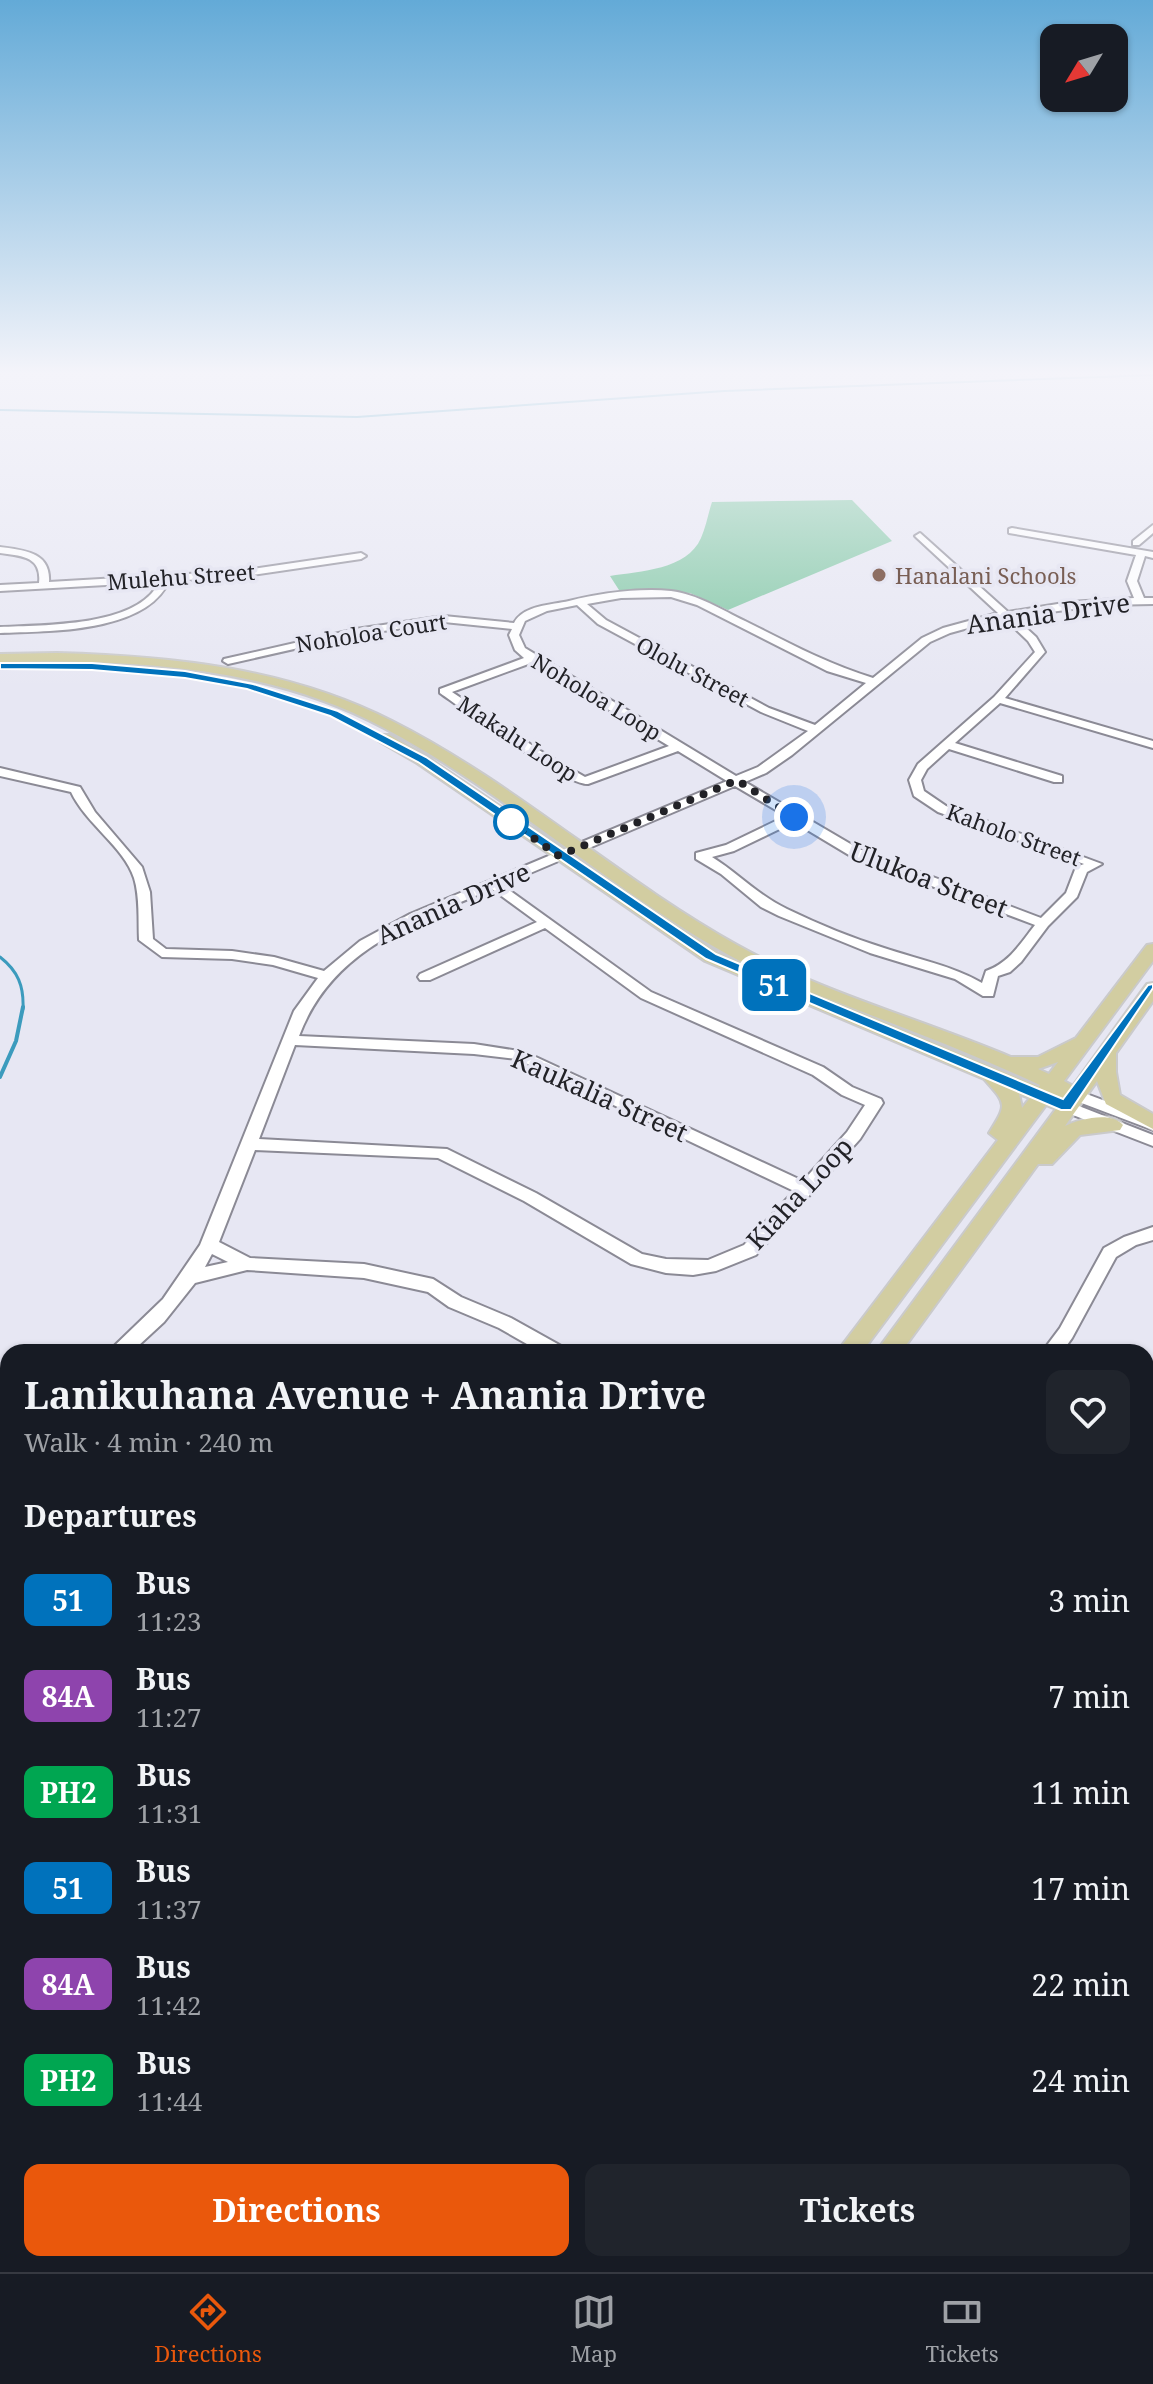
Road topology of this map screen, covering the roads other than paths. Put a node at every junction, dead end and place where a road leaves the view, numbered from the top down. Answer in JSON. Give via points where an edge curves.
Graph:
{"nodes":[{"id":1,"x":1153,"y":528,"type":"edge"},
{"id":2,"x":1012,"y":531,"type":"dead end"},
{"id":3,"x":920,"y":536,"type":"dead end"},
{"id":4,"x":1138,"y":548,"type":"junction"},
{"id":5,"x":0,"y":550,"type":"edge"},
{"id":6,"x":1153,"y":555,"type":"edge"},
{"id":7,"x":361,"y":556,"type":"dead end"},
{"id":8,"x":165,"y":578,"type":"junction"},
{"id":9,"x":44,"y":585,"type":"junction"},
{"id":10,"x":0,"y":588,"type":"edge"},
{"id":11,"x":578,"y":601,"type":"junction"},
{"id":12,"x":1147,"y":601,"type":"edge"},
{"id":13,"x":1006,"y":616,"type":"junction"},
{"id":14,"x":516,"y":626,"type":"junction"},
{"id":15,"x":0,"y":630,"type":"edge"},
{"id":16,"x":0,"y":658,"type":"edge"},
{"id":17,"x":532,"y":659,"type":"junction"},
{"id":18,"x":228,"y":661,"type":"dead end"},
{"id":19,"x":0,"y":666,"type":"edge"},
{"id":20,"x":873,"y":682,"type":"junction"},
{"id":21,"x":998,"y":699,"type":"junction"},
{"id":22,"x":816,"y":730,"type":"junction"},
{"id":23,"x":949,"y":745,"type":"junction"},
{"id":24,"x":1153,"y":745,"type":"edge"},
{"id":25,"x":681,"y":746,"type":"junction"},
{"id":26,"x":0,"y":772,"type":"edge"},
{"id":27,"x":1058,"y":779,"type":"dead end"},
{"id":28,"x":737,"y":780,"type":"junction"},
{"id":29,"x":794,"y":817,"type":"junction"},
{"id":30,"x":578,"y":847,"type":"junction"},
{"id":31,"x":559,"y":856,"type":"junction"},
{"id":32,"x":494,"y":885,"type":"junction"},
{"id":33,"x":546,"y":923,"type":"junction"},
{"id":34,"x":1043,"y":923,"type":"junction"},
{"id":35,"x":1153,"y":949,"type":"edge"},
{"id":36,"x":326,"y":976,"type":"junction"},
{"id":37,"x":425,"y":977,"type":"dead end"},
{"id":38,"x":1153,"y":988,"type":"edge"},
{"id":39,"x":1085,"y":1037,"type":"junction"},
{"id":40,"x":289,"y":1040,"type":"junction"},
{"id":41,"x":1109,"y":1052,"type":"junction"},
{"id":42,"x":987,"y":1063,"type":"junction"},
{"id":43,"x":1047,"y":1089,"type":"junction"},
{"id":44,"x":1071,"y":1100,"type":"junction"},
{"id":45,"x":1153,"y":1124,"type":"edge"},
{"id":46,"x":1113,"y":1125,"type":"junction"},
{"id":47,"x":1153,"y":1141,"type":"edge"},
{"id":48,"x":249,"y":1144,"type":"junction"},
{"id":49,"x":805,"y":1189,"type":"junction"},
{"id":50,"x":1153,"y":1233,"type":"edge"},
{"id":51,"x":209,"y":1245,"type":"junction"},
{"id":52,"x":961,"y":1256,"type":"junction"},
{"id":53,"x":247,"y":1264,"type":"junction"},
{"id":54,"x":192,"y":1277,"type":"junction"},
{"id":55,"x":901,"y":1282,"type":"junction"},
{"id":56,"x":127,"y":1344,"type":"edge"},
{"id":57,"x":542,"y":1344,"type":"edge"},
{"id":58,"x":855,"y":1344,"type":"edge"},
{"id":59,"x":894,"y":1344,"type":"edge"},
{"id":60,"x":1057,"y":1344,"type":"edge"}],
"edges":[{"from":1,"to":4,"type":"street"},
{"from":2,"to":4,"type":"street"},
{"from":3,"to":13,"type":"street"},
{"from":4,"to":6,"type":"street"},
{"from":4,"to":12,"type":"street","via":[[1132,581]]},
{"from":5,"to":9,"type":"street","via":[[43,562]]},
{"from":7,"to":8,"type":"street","name":"Mulehu Street","via":[[238,574]]},
{"from":8,"to":9,"type":"street","name":"Mulehu Street"},
{"from":8,"to":15,"type":"street","via":[[158,594],[127,612],[73,625]]},
{"from":9,"to":10,"type":"street","name":"Mulehu Street"},
{"from":11,"to":14,"type":"street","name":"Noholoa Loop","via":[[531,612]]},
{"from":11,"to":20,"type":"street","name":"Noholoa Loop","via":[[654,592],[689,599],[831,669]]},
{"from":11,"to":22,"type":"street","name":"Ololu Street","via":[[602,622],[765,710]]},
{"from":12,"to":13,"type":"street","name":"Anania Drive"},
{"from":13,"to":20,"type":"street","name":"Anania Drive","via":[[940,631]]},
{"from":13,"to":21,"type":"street","name":"Kaholo Street","via":[[1040,652]]},
{"from":14,"to":17,"type":"street","name":"Noholoa Loop","via":[[516,642]]},
{"from":14,"to":18,"type":"street","name":"Noholoa Court","via":[[444,619],[356,632]]},
{"from":16,"to":30,"type":"main road","via":[[102,658],[208,667],[338,701],[434,750]]},
{"from":17,"to":25,"type":"street","name":"Noholoa Loop"},
{"from":17,"to":25,"type":"street","name":"Makalu Loop","via":[[444,691],[584,781]]},
{"from":19,"to":31,"type":"main road","via":[[185,674],[285,696],[356,723],[422,760]]},
{"from":20,"to":22,"type":"street","name":"Anania Drive"},
{"from":21,"to":23,"type":"street","name":"Kaholo Street"},
{"from":21,"to":24,"type":"street"},
{"from":22,"to":28,"type":"street","name":"Anania Drive","via":[[776,762]]},
{"from":23,"to":27,"type":"street"},
{"from":23,"to":34,"type":"street","name":"Kaholo Street","via":[[915,775],[915,786],[927,800],[1096,864],[1081,870],[1072,894]]},
{"from":25,"to":28,"type":"street","name":"Noholoa Loop"},
{"from":26,"to":36,"type":"street","via":[[76,790],[82,807],[141,876],[146,940],[162,953],[232,955]]},
{"from":28,"to":29,"type":"street","name":"Ulukoa Street"},
{"from":28,"to":30,"type":"street","name":"Anania Drive"},
{"from":29,"to":34,"type":"street","name":"Ulukoa Street","via":[[874,862]]},
{"from":29,"to":34,"type":"street","name":"Kaholo Street","via":[[701,856],[784,913],[875,950],[960,976],[988,993],[991,974],[1016,959]]},
{"from":30,"to":31,"type":"street","name":"Anania Drive"},
{"from":30,"to":42,"type":"main road","via":[[732,950]]},
{"from":31,"to":32,"type":"street","name":"Anania Drive"},
{"from":31,"to":42,"type":"main road","via":[[720,961]]},
{"from":32,"to":33,"type":"street","name":"Kiaha Loop"},
{"from":32,"to":36,"type":"street","name":"Anania Drive","via":[[370,938]]},
{"from":33,"to":37,"type":"street"},
{"from":33,"to":49,"type":"street","name":"Kiaha Loop","via":[[646,995],[818,1071],[875,1103]]},
{"from":35,"to":39,"type":"main road"},
{"from":36,"to":40,"type":"street","name":"Anania Drive","via":[[301,1011]]},
{"from":38,"to":41,"type":"main road"},
{"from":39,"to":42,"type":"main road","via":[[1041,1063]]},
{"from":39,"to":43,"type":"main road"},
{"from":40,"to":48,"type":"street","name":"Anania Drive"},
{"from":40,"to":49,"type":"street","name":"Kaukalia Street","via":[[520,1055]]},
{"from":41,"to":44,"type":"main road"},
{"from":41,"to":45,"type":"main road","via":[[1109,1096]]},
{"from":42,"to":43,"type":"main road"},
{"from":42,"to":55,"type":"main road","via":[[1007,1091],[1012,1117],[965,1176]]},
{"from":43,"to":44,"type":"main road"},
{"from":43,"to":55,"type":"main road"},
{"from":44,"to":45,"type":"street"},
{"from":44,"to":46,"type":"street"},
{"from":44,"to":52,"type":"main road"},
{"from":46,"to":47,"type":"street"},
{"from":46,"to":52,"type":"main road","via":[[1068,1131]]},
{"from":48,"to":49,"type":"street","name":"Kiaha Loop","via":[[441,1153],[637,1259],[666,1266],[710,1266],[750,1250]]},
{"from":48,"to":51,"type":"street","name":"Anania Drive"},
{"from":50,"to":60,"type":"street","via":[[1110,1253]]},
{"from":51,"to":53,"type":"street"},
{"from":51,"to":54,"type":"street","name":"Anania Drive"},
{"from":52,"to":59,"type":"main road"},
{"from":53,"to":54,"type":"street"},
{"from":53,"to":57,"type":"street","via":[[364,1271],[433,1286]]},
{"from":54,"to":56,"type":"street","name":"Anania Drive","via":[[166,1311]]},
{"from":55,"to":58,"type":"main road"}]}
